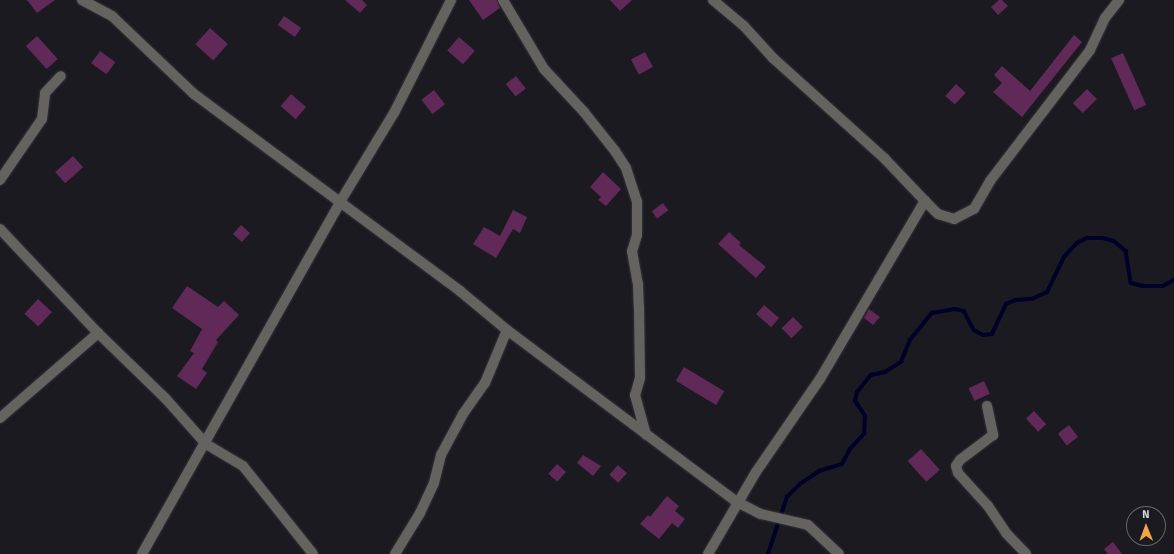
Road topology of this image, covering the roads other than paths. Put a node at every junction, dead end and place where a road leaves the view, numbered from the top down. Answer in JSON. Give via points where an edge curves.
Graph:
{"nodes":[{"id":1,"x":451,"y":0,"type":"edge"},
{"id":2,"x":503,"y":0,"type":"edge"},
{"id":3,"x":713,"y":0,"type":"edge"},
{"id":4,"x":1119,"y":0,"type":"edge"},
{"id":5,"x":86,"y":1,"type":"edge"},
{"id":6,"x":61,"y":76,"type":"dead end"},
{"id":7,"x":0,"y":180,"type":"edge"},
{"id":8,"x":925,"y":201,"type":"junction"},
{"id":9,"x":340,"y":202,"type":"junction"},
{"id":10,"x":0,"y":229,"type":"edge"},
{"id":11,"x":507,"y":330,"type":"junction"},
{"id":12,"x":98,"y":333,"type":"junction"},
{"id":13,"x":987,"y":406,"type":"dead end"},
{"id":14,"x":0,"y":418,"type":"edge"},
{"id":15,"x":646,"y":435,"type":"junction"},
{"id":16,"x":206,"y":444,"type":"junction"},
{"id":17,"x":737,"y":502,"type":"junction"},
{"id":18,"x":142,"y":554,"type":"edge"},
{"id":19,"x":313,"y":554,"type":"edge"},
{"id":20,"x":395,"y":554,"type":"edge"},
{"id":21,"x":708,"y":554,"type":"edge"},
{"id":22,"x":839,"y":554,"type":"edge"},
{"id":23,"x":1026,"y":554,"type":"edge"}],
"edges":[{"from":1,"to":9,"type":"street","via":[[394,113]]},
{"from":2,"to":15,"type":"street","via":[[544,69],[616,151],[626,168],[637,201],[637,235],[632,251],[638,284],[640,378],[635,395]]},
{"from":3,"to":8,"type":"street","via":[[885,159]]},
{"from":4,"to":8,"type":"street","via":[[1105,18],[1090,50],[990,181],[974,209],[954,219],[938,214]]},
{"from":5,"to":9,"type":"street","via":[[112,16],[194,94]]},
{"from":6,"to":7,"type":"street","via":[[45,93],[42,119]]},
{"from":8,"to":17,"type":"street","via":[[820,379]]},
{"from":9,"to":11,"type":"street","via":[[460,291]]},
{"from":9,"to":16,"type":"street"},
{"from":10,"to":12,"type":"street"},
{"from":11,"to":15,"type":"street"},
{"from":11,"to":20,"type":"street","via":[[485,384],[462,414],[441,455],[434,483],[420,513]]},
{"from":12,"to":14,"type":"street"},
{"from":12,"to":16,"type":"street","via":[[166,399]]},
{"from":13,"to":23,"type":"street","via":[[993,435],[960,460],[956,466],[958,473]]},
{"from":15,"to":17,"type":"street"},
{"from":16,"to":18,"type":"street"},
{"from":16,"to":19,"type":"street","via":[[243,466]]},
{"from":17,"to":21,"type":"street"},
{"from":17,"to":22,"type":"street","via":[[761,514],[808,525]]}]}
